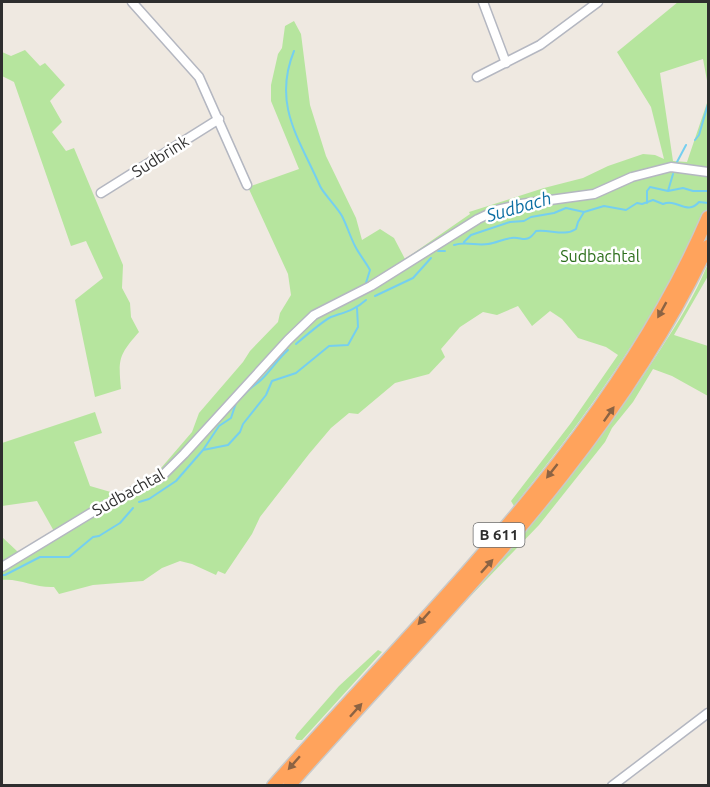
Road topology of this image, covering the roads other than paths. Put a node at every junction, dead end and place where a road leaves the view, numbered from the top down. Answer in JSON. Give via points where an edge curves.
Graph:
{"nodes":[{"id":1,"x":132,"y":2,"type":"edge"},
{"id":2,"x":483,"y":2,"type":"edge"},
{"id":3,"x":598,"y":2,"type":"edge"},
{"id":4,"x":506,"y":63,"type":"junction"},
{"id":5,"x":477,"y":77,"type":"dead end"},
{"id":6,"x":219,"y":119,"type":"junction"},
{"id":7,"x":708,"y":172,"type":"edge"},
{"id":8,"x":247,"y":185,"type":"dead end"},
{"id":9,"x":101,"y":193,"type":"dead end"},
{"id":10,"x":708,"y":217,"type":"edge"},
{"id":11,"x":708,"y":246,"type":"edge"},
{"id":12,"x":695,"y":261,"type":"junction"},
{"id":13,"x":2,"y":567,"type":"edge"},
{"id":14,"x":708,"y":713,"type":"edge"},
{"id":15,"x":273,"y":786,"type":"edge"},
{"id":16,"x":289,"y":786,"type":"edge"},
{"id":17,"x":612,"y":786,"type":"edge"}],
"edges":[{"from":1,"to":6,"type":"street","via":[[199,77]]},
{"from":2,"to":4,"type":"street"},
{"from":3,"to":4,"type":"street","via":[[540,45]]},
{"from":4,"to":5,"type":"street"},
{"from":6,"to":8,"type":"street"},
{"from":6,"to":9,"type":"street","name":"Sudbrink"},
{"from":7,"to":13,"type":"street","name":"Sudbachtal","via":[[671,167],[632,177],[594,194],[521,204],[478,219],[371,286],[314,315],[161,477],[91,513]]},
{"from":10,"to":12,"type":"highway","number":"B 611"},
{"from":11,"to":12,"type":"highway","number":"B 611"},
{"from":12,"to":15,"type":"highway","number":"B 611","one_way":true,"via":[[628,367],[548,476]]},
{"from":16,"to":12,"type":"highway","number":"B 611","one_way":true,"via":[[557,483],[638,373],[664,331]]},
{"from":14,"to":17,"type":"street"}]}
